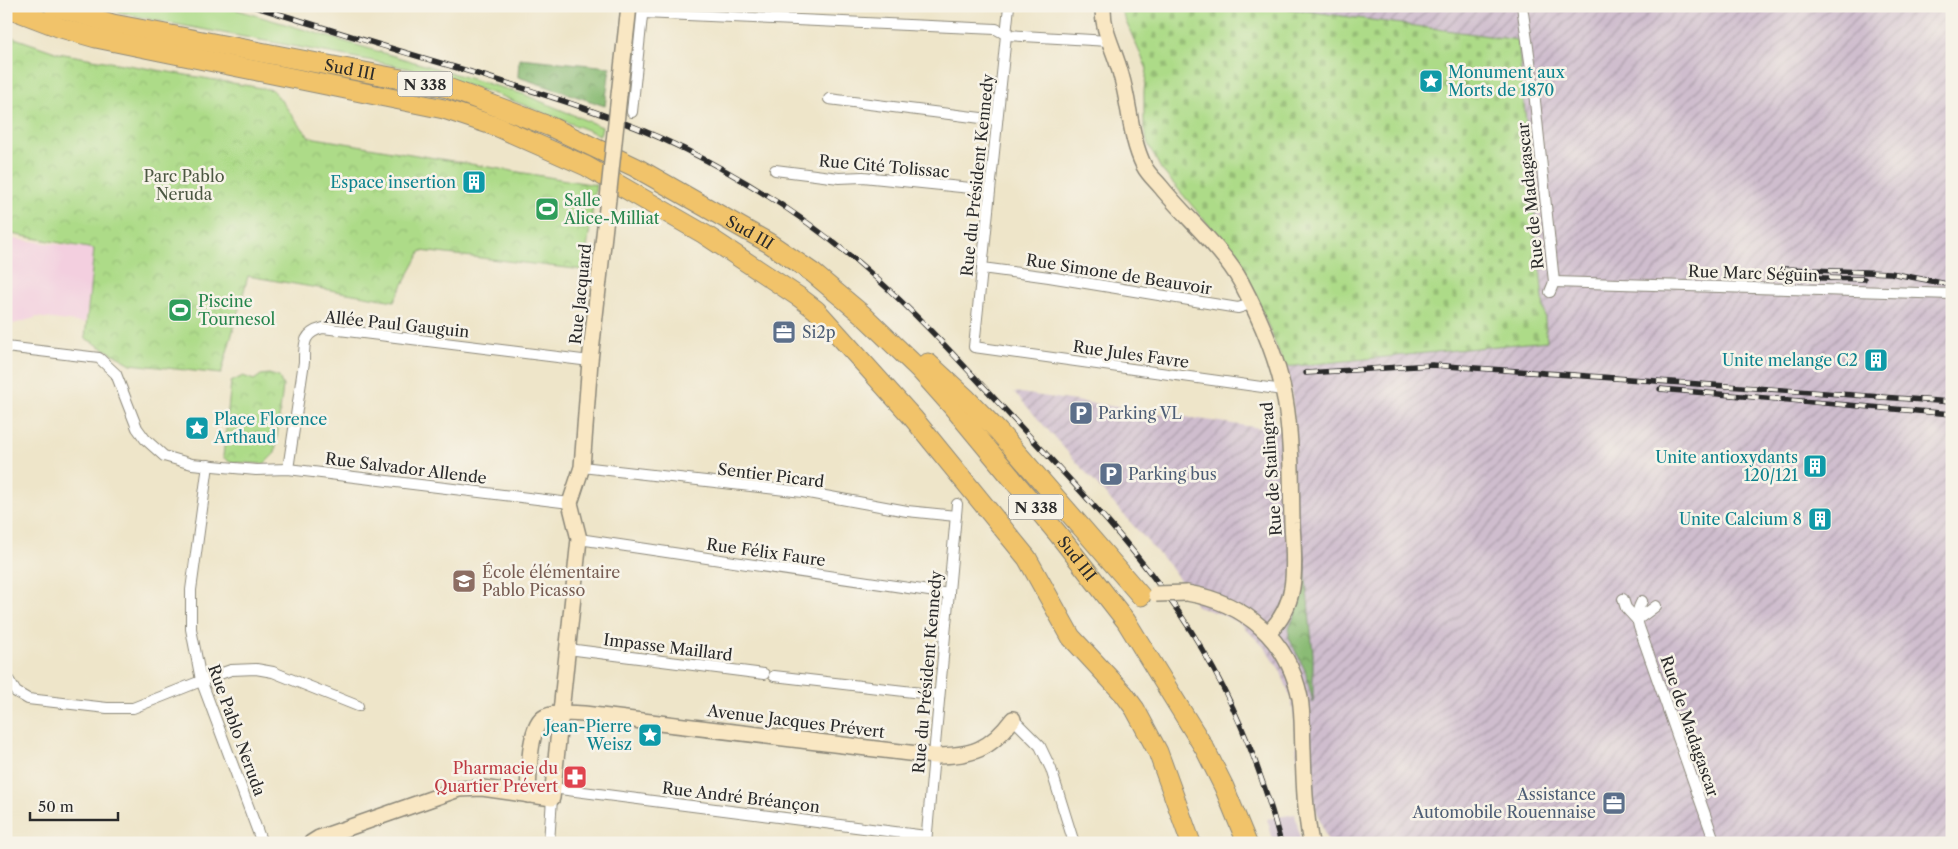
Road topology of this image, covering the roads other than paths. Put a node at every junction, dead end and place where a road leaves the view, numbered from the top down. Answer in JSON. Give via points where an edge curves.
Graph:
{"nodes":[{"id":1,"x":53,"y":6,"type":"edge"},
{"id":2,"x":1009,"y":6,"type":"edge"},
{"id":3,"x":1103,"y":6,"type":"edge"},
{"id":4,"x":1522,"y":6,"type":"edge"},
{"id":5,"x":6,"y":7,"type":"edge"},
{"id":6,"x":639,"y":8,"type":"edge"},
{"id":7,"x":6,"y":18,"type":"edge"},
{"id":8,"x":1007,"y":35,"type":"junction"},
{"id":9,"x":1109,"y":42,"type":"junction"},
{"id":10,"x":167,"y":53,"type":"junction"},
{"id":11,"x":829,"y":99,"type":"dead end"},
{"id":12,"x":632,"y":112,"type":"dead end"},
{"id":13,"x":997,"y":120,"type":"junction"},
{"id":14,"x":775,"y":170,"type":"dead end"},
{"id":15,"x":990,"y":190,"type":"junction"},
{"id":16,"x":982,"y":268,"type":"junction"},
{"id":17,"x":1554,"y":282,"type":"junction"},
{"id":18,"x":1550,"y":292,"type":"dead end"},
{"id":19,"x":1952,"y":294,"type":"edge"},
{"id":20,"x":1251,"y":304,"type":"junction"},
{"id":21,"x":864,"y":315,"type":"junction"},
{"id":22,"x":6,"y":347,"type":"edge"},
{"id":23,"x":974,"y":347,"type":"joint"},
{"id":24,"x":590,"y":361,"type":"junction"},
{"id":25,"x":1283,"y":390,"type":"junction"},
{"id":26,"x":208,"y":465,"type":"junction"},
{"id":27,"x":582,"y":466,"type":"junction"},
{"id":28,"x":288,"y":469,"type":"junction"},
{"id":29,"x":570,"y":503,"type":"junction"},
{"id":30,"x":957,"y":504,"type":"dead end"},
{"id":31,"x":956,"y":516,"type":"junction"},
{"id":32,"x":579,"y":539,"type":"junction"},
{"id":33,"x":949,"y":594,"type":"junction"},
{"id":34,"x":1148,"y":595,"type":"joint"},
{"id":35,"x":1623,"y":599,"type":"dead end"},
{"id":36,"x":1642,"y":601,"type":"dead end"},
{"id":37,"x":1656,"y":606,"type":"dead end"},
{"id":38,"x":1637,"y":620,"type":"junction"},
{"id":39,"x":1268,"y":633,"type":"junction"},
{"id":40,"x":568,"y":649,"type":"junction"},
{"id":41,"x":6,"y":676,"type":"edge"},
{"id":42,"x":201,"y":680,"type":"junction"},
{"id":43,"x":939,"y":695,"type":"junction"},
{"id":44,"x":358,"y":706,"type":"dead end"},
{"id":45,"x":561,"y":714,"type":"junction"},
{"id":46,"x":1013,"y":719,"type":"joint"},
{"id":47,"x":934,"y":756,"type":"junction"},
{"id":48,"x":552,"y":793,"type":"junction"},
{"id":49,"x":528,"y":794,"type":"junction"},
{"id":50,"x":415,"y":805,"type":"junction"},
{"id":51,"x":926,"y":839,"type":"edge"},
{"id":52,"x":262,"y":843,"type":"edge"},
{"id":53,"x":311,"y":843,"type":"edge"},
{"id":54,"x":327,"y":843,"type":"edge"},
{"id":55,"x":549,"y":843,"type":"edge"},
{"id":56,"x":1074,"y":843,"type":"edge"},
{"id":57,"x":1191,"y":843,"type":"edge"},
{"id":58,"x":1247,"y":843,"type":"edge"},
{"id":59,"x":1310,"y":843,"type":"edge"},
{"id":60,"x":1715,"y":843,"type":"edge"}],
"edges":[{"from":1,"to":21,"type":"highway","name":"Sud III","number":"N 338","via":[[113,24],[448,88],[551,127],[635,167],[769,242]]},
{"from":2,"to":8,"type":"street","name":"Rue du Président Kennedy"},
{"from":3,"to":9,"type":"street","name":"Rue de Stalingrad","via":[[1103,23]]},
{"from":4,"to":17,"type":"street","name":"Rue de Madagascar"},
{"from":5,"to":10,"type":"highway","name":"Sud III","number":"N 338","via":[[70,31]]},
{"from":6,"to":8,"type":"street","via":[[996,29]]},
{"from":6,"to":12,"type":"street"},
{"from":6,"to":24,"type":"street","name":"Rue Jacquard","bridge":true,"via":[[619,95]]},
{"from":7,"to":10,"type":"highway","via":[[76,41],[131,51]]},
{"from":8,"to":9,"type":"street"},
{"from":8,"to":13,"type":"street","name":"Rue du Président Kennedy"},
{"from":9,"to":20,"type":"street","name":"Rue de Stalingrad","via":[[1126,90],[1130,124],[1144,167],[1222,256]]},
{"from":10,"to":57,"type":"highway","name":"Sud III","number":"N 338","via":[[444,109],[498,127],[586,166],[740,257],[816,310],[913,418],[1021,550],[1071,637],[1135,709],[1158,752]]},
{"from":11,"to":13,"type":"street"},
{"from":13,"to":15,"type":"street","name":"Rue du Président Kennedy"},
{"from":14,"to":15,"type":"street","name":"Rue Cité Tolissac"},
{"from":15,"to":16,"type":"street","name":"Rue du Président Kennedy"},
{"from":16,"to":20,"type":"street","name":"Rue Simone de Beauvoir","via":[[1238,308]]},
{"from":16,"to":23,"type":"street","name":"Rue du Président Kennedy"},
{"from":17,"to":18,"type":"street","name":"Rue de Madagascar"},
{"from":17,"to":19,"type":"street","name":"Rue Marc Séguin"},
{"from":20,"to":25,"type":"street","name":"Rue de Stalingrad","via":[[1262,326]]},
{"from":21,"to":34,"type":"highway","via":[[903,340],[967,399]]},
{"from":21,"to":58,"type":"highway","name":"Sud III","number":"N 338","via":[[952,406],[1126,621],[1205,749]]},
{"from":22,"to":26,"type":"street","via":[[99,358],[116,374],[137,428],[145,439],[164,456]]},
{"from":23,"to":25,"type":"street","name":"Rue Jules Favre"},
{"from":24,"to":27,"type":"street","name":"Rue Jacquard"},
{"from":24,"to":28,"type":"street","name":"Allée Paul Gauguin","via":[[323,328],[312,331],[304,346]]},
{"from":25,"to":39,"type":"street","name":"Rue de Stalingrad","via":[[1290,456],[1294,577],[1284,615]]},
{"from":26,"to":28,"type":"street","name":"Rue Salvador Allende","via":[[256,470]]},
{"from":26,"to":42,"type":"street","name":"Rue Pablo Neruda","via":[[191,590],[191,629]]},
{"from":27,"to":29,"type":"street","name":"Rue Jacquard"},
{"from":27,"to":31,"type":"street","name":"Sentier Picard","via":[[803,492],[907,511]]},
{"from":28,"to":29,"type":"street","name":"Rue Salvador Allende"},
{"from":29,"to":32,"type":"street"},
{"from":30,"to":31,"type":"street","name":"Rue du Président Kennedy"},
{"from":31,"to":33,"type":"street","name":"Rue du Président Kennedy"},
{"from":32,"to":33,"type":"street","name":"Rue Félix Faure"},
{"from":32,"to":40,"type":"street"},
{"from":33,"to":43,"type":"street","name":"Rue du Président Kennedy"},
{"from":34,"to":39,"type":"street","bridge":true,"via":[[1187,593],[1212,598],[1250,618]]},
{"from":35,"to":38,"type":"street","name":"Rue de Madagascar"},
{"from":36,"to":38,"type":"street","via":[[1637,609]]},
{"from":37,"to":38,"type":"street"},
{"from":38,"to":60,"type":"street","name":"Rue de Madagascar"},
{"from":39,"to":59,"type":"street","via":[[1289,667],[1300,697]]},
{"from":40,"to":43,"type":"street","name":"Impasse Maillard"},
{"from":40,"to":45,"type":"street"},
{"from":41,"to":42,"type":"street","via":[[16,692],[28,699],[123,709],[142,705]]},
{"from":42,"to":44,"type":"street","via":[[231,670],[256,669],[273,672]]},
{"from":42,"to":52,"type":"street","name":"Rue Pablo Neruda"},
{"from":43,"to":47,"type":"street","name":"Rue du Président Kennedy"},
{"from":45,"to":47,"type":"street","name":"Avenue Jacques Prévert","via":[[584,714]]},
{"from":45,"to":48,"type":"street"},
{"from":45,"to":49,"type":"street","name":"Avenue Jacques Prévert","via":[[545,717],[536,729]]},
{"from":46,"to":47,"type":"street","name":"Avenue Jacques Prévert","via":[[999,737],[976,751],[956,756]]},
{"from":46,"to":56,"type":"street","via":[[1040,746]]},
{"from":47,"to":51,"type":"street","name":"Rue du Président Kennedy"},
{"from":48,"to":49,"type":"street"},
{"from":48,"to":51,"type":"street","name":"Rue André Bréançon"},
{"from":48,"to":55,"type":"street"},
{"from":49,"to":50,"type":"street","via":[[469,788]]},
{"from":50,"to":53,"type":"street","via":[[380,815]]},
{"from":50,"to":54,"type":"street","via":[[382,822]]}]}
